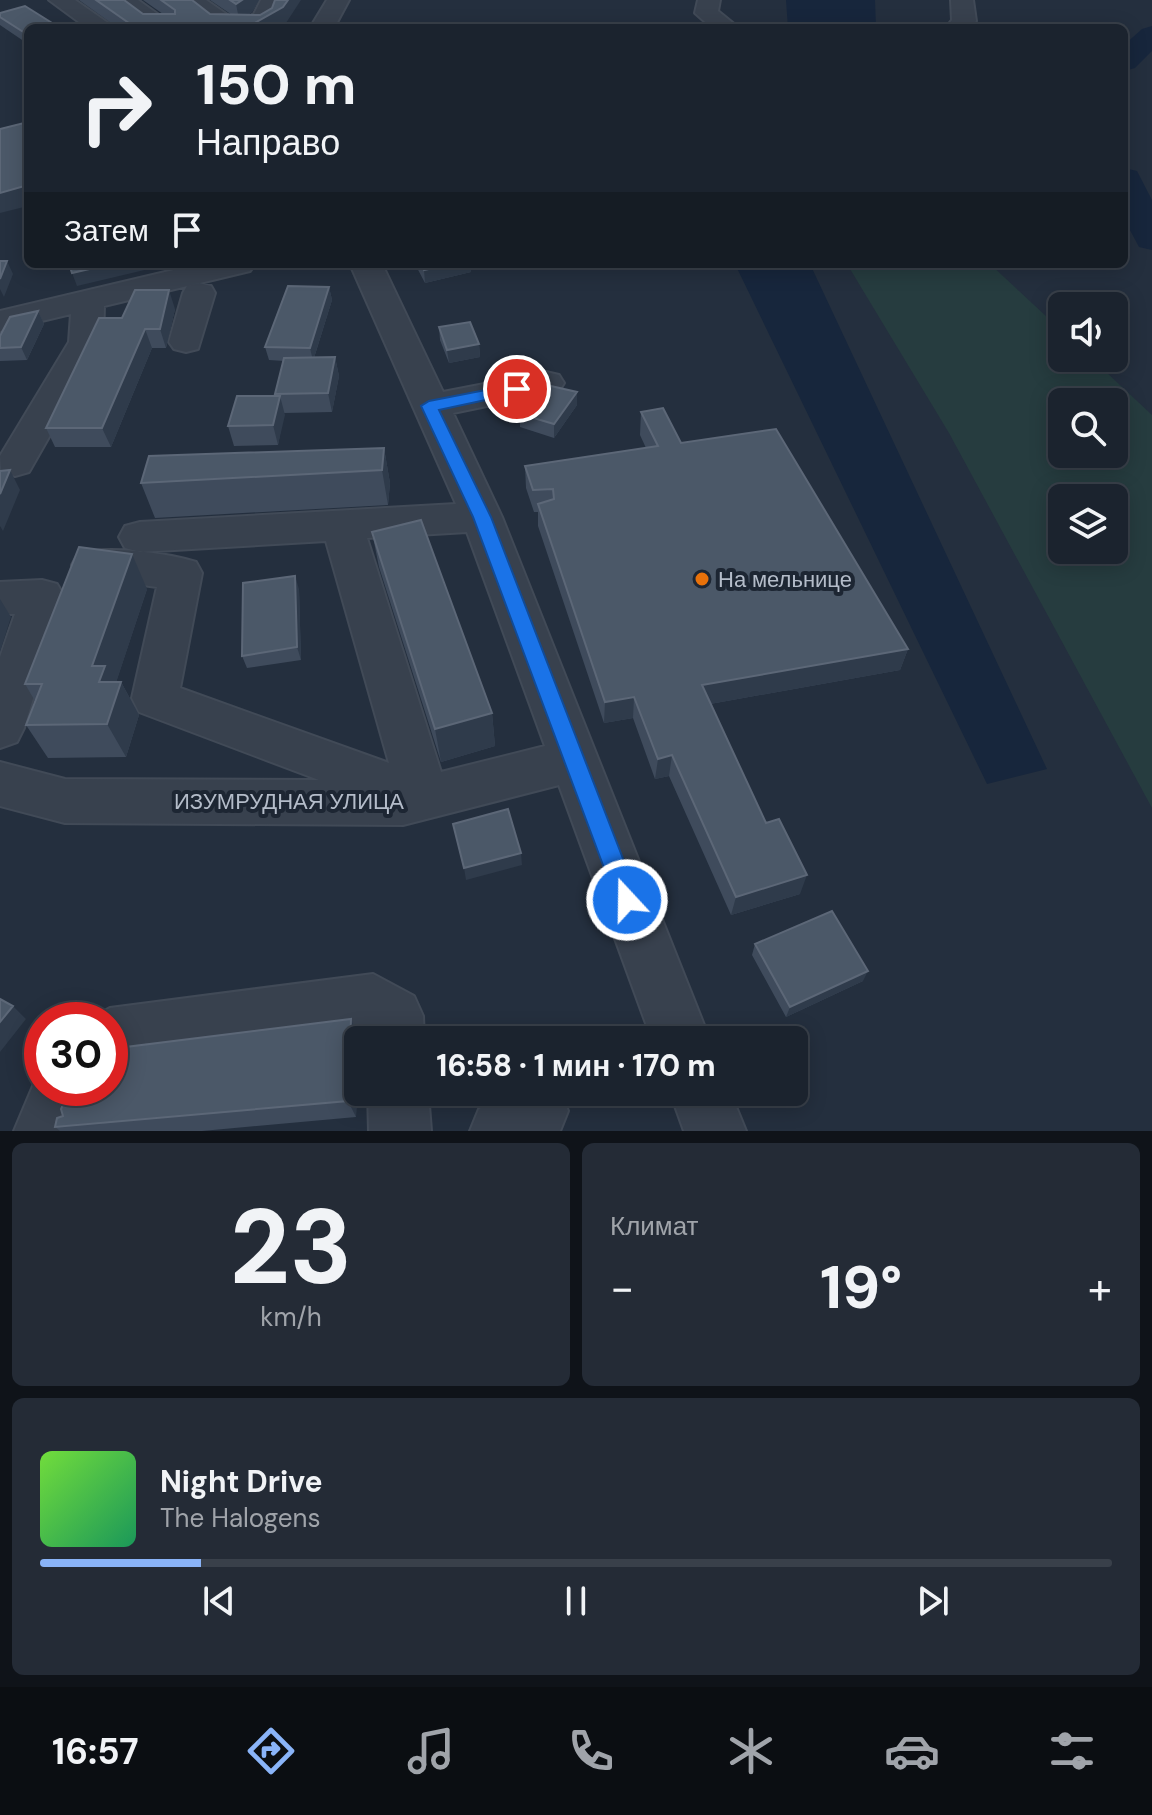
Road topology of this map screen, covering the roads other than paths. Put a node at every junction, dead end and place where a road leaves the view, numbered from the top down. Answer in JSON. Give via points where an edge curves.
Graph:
{"nodes":[{"id":1,"x":60,"y":0,"type":"edge"},
{"id":2,"x":123,"y":0,"type":"edge"},
{"id":3,"x":191,"y":0,"type":"edge"},
{"id":4,"x":338,"y":0,"type":"edge"},
{"id":5,"x":709,"y":0,"type":"edge"},
{"id":6,"x":962,"y":0,"type":"edge"},
{"id":7,"x":266,"y":2,"type":"edge"},
{"id":8,"x":97,"y":24,"type":"edge"},
{"id":9,"x":159,"y":24,"type":"edge"},
{"id":10,"x":225,"y":24,"type":"edge"},
{"id":11,"x":253,"y":24,"type":"edge"},
{"id":12,"x":324,"y":24,"type":"edge"},
{"id":13,"x":721,"y":24,"type":"edge"},
{"id":14,"x":961,"y":24,"type":"edge"},
{"id":15,"x":227,"y":268,"type":"edge"},
{"id":16,"x":232,"y":268,"type":"edge"},
{"id":17,"x":368,"y":268,"type":"edge"},
{"id":18,"x":199,"y":293,"type":"junction"},
{"id":19,"x":87,"y":317,"type":"junction"},
{"id":20,"x":0,"y":321,"type":"edge"},
{"id":21,"x":186,"y":342,"type":"dead end"},
{"id":22,"x":546,"y":383,"type":"edge"},
{"id":23,"x":429,"y":406,"type":"junction"},
{"id":24,"x":15,"y":463,"type":"dead end"},
{"id":25,"x":482,"y":517,"type":"junction"},
{"id":26,"x":342,"y":525,"type":"junction"},
{"id":27,"x":140,"y":537,"type":"dead end"},
{"id":28,"x":93,"y":565,"type":"edge"},
{"id":29,"x":0,"y":598,"type":"edge"},
{"id":30,"x":0,"y":728,"type":"edge"},
{"id":31,"x":574,"y":760,"type":"junction"},
{"id":32,"x":0,"y":784,"type":"edge"},
{"id":33,"x":424,"y":798,"type":"junction"},
{"id":34,"x":394,"y":1026,"type":"edge"},
{"id":35,"x":676,"y":1026,"type":"edge"},
{"id":36,"x":128,"y":1035,"type":"edge"},
{"id":37,"x":53,"y":1106,"type":"edge"},
{"id":38,"x":399,"y":1106,"type":"edge"},
{"id":39,"x":705,"y":1106,"type":"edge"},
{"id":40,"x":48,"y":1131,"type":"edge"},
{"id":41,"x":400,"y":1131,"type":"edge"},
{"id":42,"x":715,"y":1131,"type":"edge"}],
"edges":[{"from":1,"to":8,"type":"street"},
{"from":2,"to":9,"type":"street"},
{"from":3,"to":10,"type":"street"},
{"from":4,"to":12,"type":"street"},
{"from":5,"to":13,"type":"street","via":[[706,13]]},
{"from":6,"to":14,"type":"street"},
{"from":7,"to":11,"type":"street","via":[[264,18]]},
{"from":15,"to":19,"type":"street"},
{"from":16,"to":18,"type":"street"},
{"from":17,"to":23,"type":"street"},
{"from":18,"to":19,"type":"street","via":[[129,313]]},
{"from":18,"to":21,"type":"street"},
{"from":19,"to":20,"type":"street"},
{"from":19,"to":24,"type":"street"},
{"from":22,"to":23,"type":"street"},
{"from":23,"to":25,"type":"street"},
{"from":25,"to":26,"type":"street"},
{"from":25,"to":31,"type":"street"},
{"from":26,"to":27,"type":"street"},
{"from":26,"to":33,"type":"street"},
{"from":28,"to":33,"type":"street","via":[[181,573],[155,698]]},
{"from":29,"to":30,"type":"street","via":[[42,596]]},
{"from":31,"to":33,"type":"street","name":"ИЗУМРУДНАЯ УЛИЦА"},
{"from":31,"to":35,"type":"street"},
{"from":32,"to":33,"type":"street","name":"ИЗУМРУДНАЯ УЛИЦА","via":[[65,801],[403,803]]},
{"from":34,"to":36,"type":"street","via":[[394,1016],[373,1003]]},
{"from":37,"to":40,"type":"street","via":[[43,1128]]},
{"from":38,"to":41,"type":"street"},
{"from":39,"to":42,"type":"street"}]}
